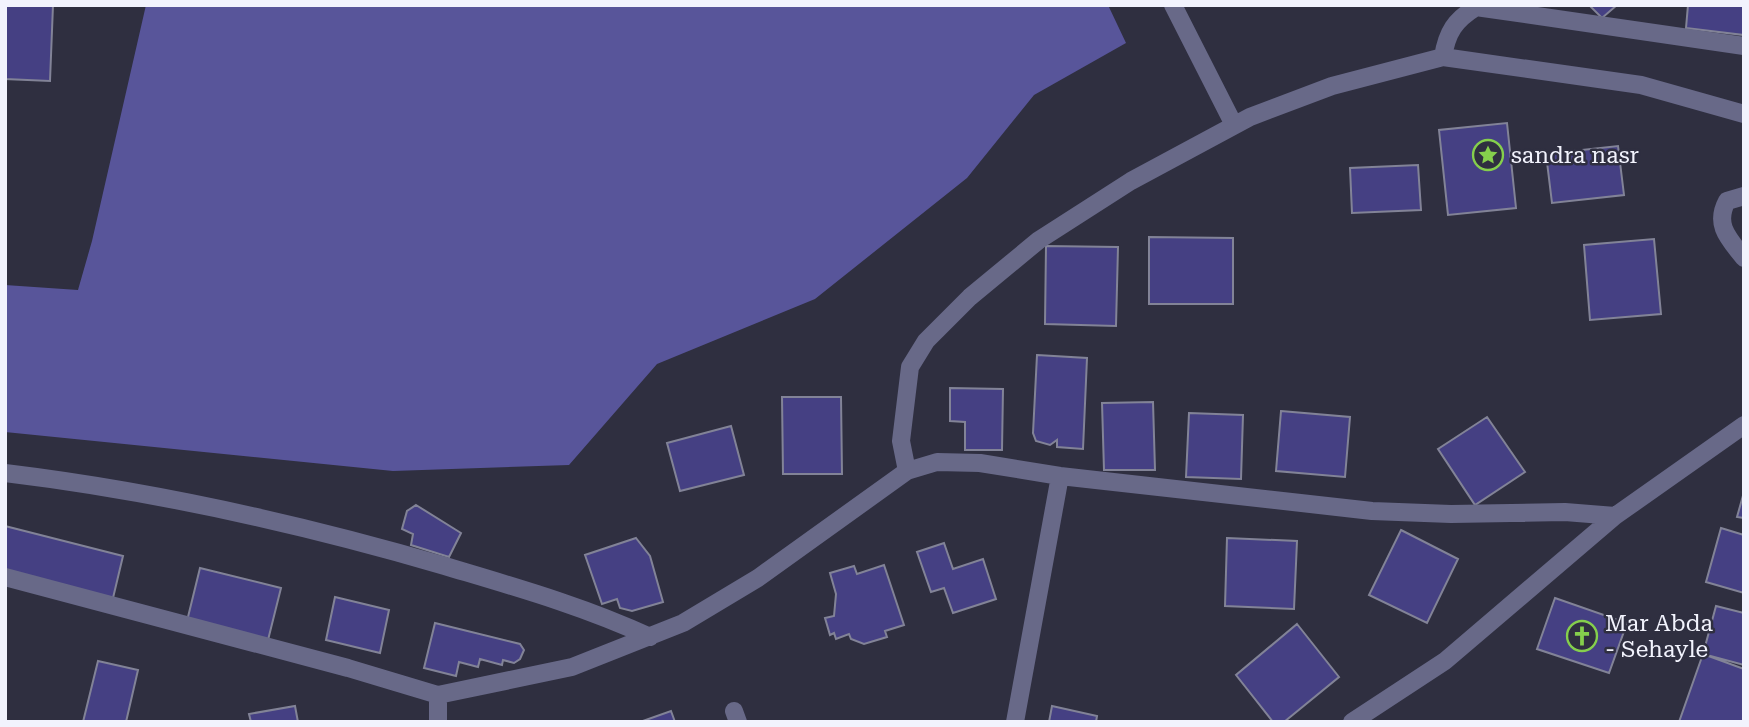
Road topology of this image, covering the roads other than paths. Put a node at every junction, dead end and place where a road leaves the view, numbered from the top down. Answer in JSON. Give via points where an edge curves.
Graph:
{"nodes":[{"id":1,"x":1173,"y":5,"type":"edge"},
{"id":2,"x":1476,"y":6,"type":"edge"},
{"id":3,"x":1744,"y":46,"type":"edge"},
{"id":4,"x":1443,"y":57,"type":"junction"},
{"id":5,"x":1744,"y":114,"type":"edge"},
{"id":6,"x":1234,"y":125,"type":"junction"},
{"id":7,"x":1744,"y":196,"type":"edge"},
{"id":8,"x":1744,"y":258,"type":"edge"},
{"id":9,"x":1744,"y":425,"type":"edge"},
{"id":10,"x":907,"y":471,"type":"junction"},
{"id":11,"x":5,"y":473,"type":"edge"},
{"id":12,"x":1060,"y":475,"type":"junction"},
{"id":13,"x":1615,"y":516,"type":"junction"},
{"id":14,"x":5,"y":577,"type":"edge"},
{"id":15,"x":650,"y":637,"type":"junction"},
{"id":16,"x":438,"y":695,"type":"junction"},
{"id":17,"x":438,"y":722,"type":"edge"},
{"id":18,"x":1015,"y":722,"type":"edge"},
{"id":19,"x":1352,"y":722,"type":"edge"}],
"edges":[{"from":1,"to":6,"type":"street"},
{"from":2,"to":3,"type":"street"},
{"from":2,"to":4,"type":"street","via":[[1450,30]]},
{"from":4,"to":5,"type":"street","via":[[1642,85]]},
{"from":4,"to":6,"type":"street","via":[[1332,86]]},
{"from":6,"to":10,"type":"street","via":[[1131,181],[1039,240],[926,341],[910,367],[904,402],[901,441]]},
{"from":7,"to":8,"type":"street","via":[[1727,201],[1720,225]]},
{"from":9,"to":13,"type":"street"},
{"from":10,"to":12,"type":"street","via":[[937,462]]},
{"from":10,"to":15,"type":"street","via":[[758,578],[683,624]]},
{"from":11,"to":15,"type":"street","via":[[187,501],[344,537],[596,612]]},
{"from":12,"to":13,"type":"street","via":[[1372,511]]},
{"from":12,"to":18,"type":"street"},
{"from":13,"to":19,"type":"street","via":[[1445,661]]},
{"from":14,"to":16,"type":"street"},
{"from":15,"to":16,"type":"street","via":[[572,667]]},
{"from":16,"to":17,"type":"street"}]}
